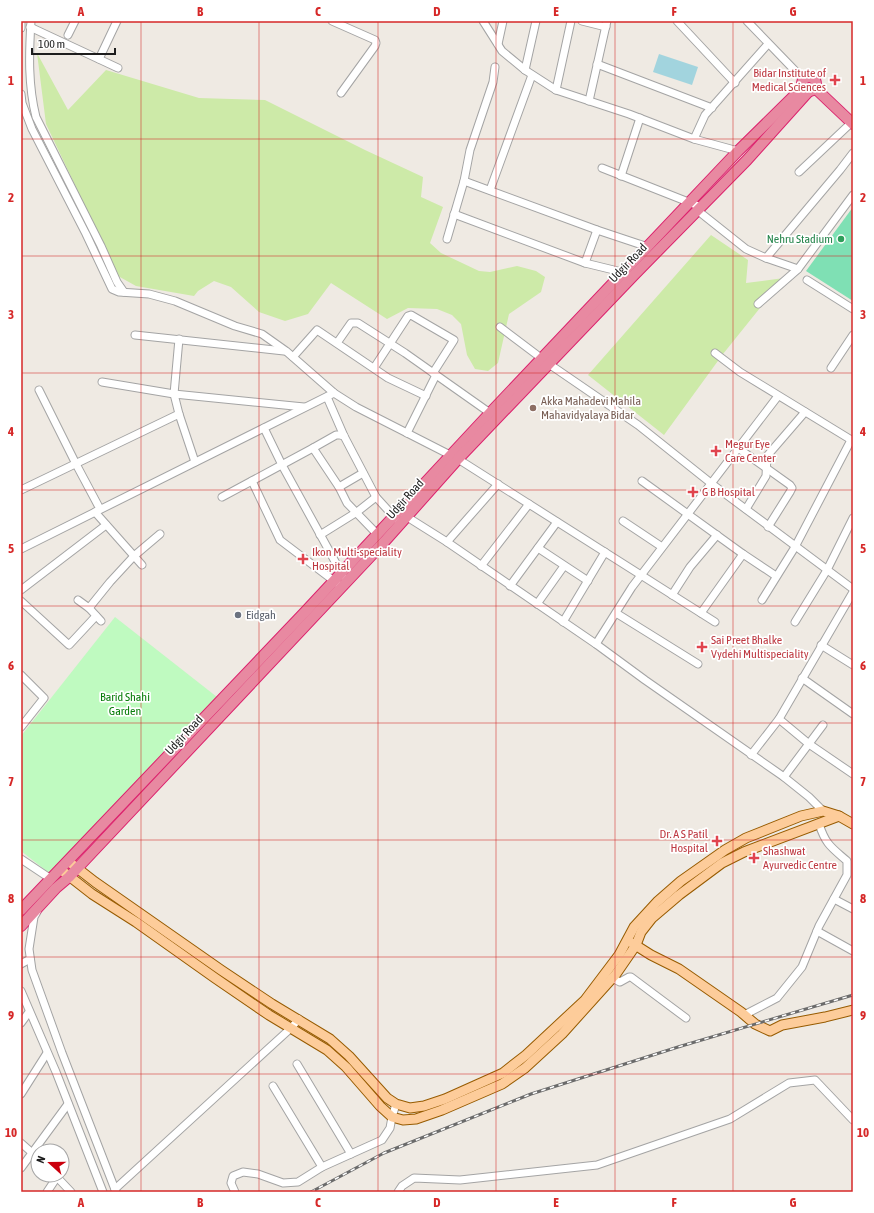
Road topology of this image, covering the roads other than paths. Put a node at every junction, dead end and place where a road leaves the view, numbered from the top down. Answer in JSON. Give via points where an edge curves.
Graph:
{"nodes":[{"id":1,"x":21,"y":21,"type":"edge"},
{"id":2,"x":75,"y":21,"type":"edge"},
{"id":3,"x":117,"y":21,"type":"edge"},
{"id":4,"x":332,"y":21,"type":"edge"},
{"id":5,"x":483,"y":21,"type":"edge"},
{"id":6,"x":503,"y":21,"type":"edge"},
{"id":7,"x":536,"y":21,"type":"edge"},
{"id":8,"x":571,"y":21,"type":"edge"},
{"id":9,"x":582,"y":21,"type":"edge"},
{"id":10,"x":677,"y":21,"type":"edge"},
{"id":11,"x":750,"y":22,"type":"edge"},
{"id":12,"x":30,"y":24,"type":"edge"},
{"id":13,"x":607,"y":24,"type":"edge"},
{"id":14,"x":21,"y":28,"type":"edge"},
{"id":15,"x":68,"y":35,"type":"dead end"},
{"id":16,"x":498,"y":44,"type":"junction"},
{"id":17,"x":768,"y":44,"type":"junction"},
{"id":18,"x":99,"y":59,"type":"junction"},
{"id":19,"x":597,"y":64,"type":"junction"},
{"id":20,"x":495,"y":67,"type":"dead end"},
{"id":21,"x":118,"y":68,"type":"dead end"},
{"id":22,"x":525,"y":70,"type":"junction"},
{"id":23,"x":532,"y":75,"type":"junction"},
{"id":24,"x":735,"y":83,"type":"junction"},
{"id":25,"x":808,"y":87,"type":"junction"},
{"id":26,"x":556,"y":90,"type":"junction"},
{"id":27,"x":341,"y":93,"type":"dead end"},
{"id":28,"x":21,"y":94,"type":"edge"},
{"id":29,"x":589,"y":101,"type":"junction"},
{"id":30,"x":712,"y":108,"type":"junction"},
{"id":31,"x":640,"y":118,"type":"junction"},
{"id":32,"x":852,"y":124,"type":"edge"},
{"id":33,"x":694,"y":139,"type":"junction"},
{"id":34,"x":738,"y":151,"type":"junction"},
{"id":35,"x":853,"y":153,"type":"edge"},
{"id":36,"x":602,"y":168,"type":"dead end"},
{"id":37,"x":799,"y":172,"type":"dead end"},
{"id":38,"x":621,"y":176,"type":"junction"},
{"id":39,"x":464,"y":181,"type":"junction"},
{"id":40,"x":490,"y":190,"type":"junction"},
{"id":41,"x":853,"y":195,"type":"edge"},
{"id":42,"x":690,"y":202,"type":"junction"},
{"id":43,"x":699,"y":208,"type":"junction"},
{"id":44,"x":454,"y":214,"type":"junction"},
{"id":45,"x":597,"y":230,"type":"junction"},
{"id":46,"x":446,"y":239,"type":"dead end"},
{"id":47,"x":648,"y":247,"type":"junction"},
{"id":48,"x":766,"y":258,"type":"junction"},
{"id":49,"x":585,"y":263,"type":"junction"},
{"id":50,"x":798,"y":269,"type":"junction"},
{"id":51,"x":624,"y":272,"type":"junction"},
{"id":52,"x":634,"y":275,"type":"junction"},
{"id":53,"x":807,"y":280,"type":"dead end"},
{"id":54,"x":124,"y":292,"type":"junction"},
{"id":55,"x":758,"y":304,"type":"dead end"},
{"id":56,"x":853,"y":309,"type":"edge"},
{"id":57,"x":500,"y":327,"type":"dead end"},
{"id":58,"x":135,"y":335,"type":"dead end"},
{"id":59,"x":853,"y":335,"type":"edge"},
{"id":60,"x":179,"y":340,"type":"junction"},
{"id":61,"x":337,"y":343,"type":"junction"},
{"id":62,"x":390,"y":344,"type":"junction"},
{"id":63,"x":286,"y":351,"type":"junction"},
{"id":64,"x":715,"y":353,"type":"dead end"},
{"id":65,"x":293,"y":357,"type":"junction"},
{"id":66,"x":545,"y":361,"type":"junction"},
{"id":67,"x":374,"y":368,"type":"junction"},
{"id":68,"x":832,"y":368,"type":"dead end"},
{"id":69,"x":434,"y":374,"type":"junction"},
{"id":70,"x":102,"y":382,"type":"dead end"},
{"id":71,"x":39,"y":390,"type":"dead end"},
{"id":72,"x":174,"y":394,"type":"junction"},
{"id":73,"x":330,"y":395,"type":"junction"},
{"id":74,"x":426,"y":396,"type":"junction"},
{"id":75,"x":778,"y":396,"type":"junction"},
{"id":76,"x":305,"y":408,"type":"junction"},
{"id":77,"x":805,"y":412,"type":"junction"},
{"id":78,"x":490,"y":413,"type":"junction"},
{"id":79,"x":179,"y":414,"type":"junction"},
{"id":80,"x":264,"y":428,"type":"junction"},
{"id":81,"x":407,"y":433,"type":"junction"},
{"id":82,"x":344,"y":436,"type":"junction"},
{"id":83,"x":852,"y":440,"type":"edge"},
{"id":84,"x":313,"y":448,"type":"junction"},
{"id":85,"x":738,"y":448,"type":"junction"},
{"id":86,"x":454,"y":457,"type":"junction"},
{"id":87,"x":195,"y":462,"type":"junction"},
{"id":88,"x":76,"y":464,"type":"junction"},
{"id":89,"x":282,"y":465,"type":"junction"},
{"id":90,"x":767,"y":469,"type":"junction"},
{"id":91,"x":364,"y":473,"type":"junction"},
{"id":92,"x":252,"y":481,"type":"junction"},
{"id":93,"x":642,"y":481,"type":"dead end"},
{"id":94,"x":498,"y":484,"type":"junction"},
{"id":95,"x":712,"y":484,"type":"junction"},
{"id":96,"x":339,"y":487,"type":"junction"},
{"id":97,"x":21,"y":490,"type":"edge"},
{"id":98,"x":222,"y":497,"type":"dead end"},
{"id":99,"x":376,"y":497,"type":"junction"},
{"id":100,"x":529,"y":504,"type":"junction"},
{"id":101,"x":746,"y":509,"type":"junction"},
{"id":102,"x":98,"y":511,"type":"junction"},
{"id":103,"x":357,"y":512,"type":"junction"},
{"id":104,"x":687,"y":514,"type":"junction"},
{"id":105,"x":399,"y":517,"type":"junction"},
{"id":106,"x":853,"y":518,"type":"edge"},
{"id":107,"x":623,"y":521,"type":"dead end"},
{"id":108,"x":557,"y":522,"type":"junction"},
{"id":109,"x":106,"y":525,"type":"junction"},
{"id":110,"x":768,"y":527,"type":"junction"},
{"id":111,"x":160,"y":534,"type":"dead end"},
{"id":112,"x":378,"y":534,"type":"junction"},
{"id":113,"x":320,"y":535,"type":"junction"},
{"id":114,"x":717,"y":535,"type":"junction"},
{"id":115,"x":447,"y":542,"type":"junction"},
{"id":116,"x":662,"y":547,"type":"junction"},
{"id":117,"x":795,"y":547,"type":"junction"},
{"id":118,"x":538,"y":548,"type":"junction"},
{"id":119,"x":21,"y":549,"type":"edge"},
{"id":120,"x":606,"y":552,"type":"junction"},
{"id":121,"x":743,"y":554,"type":"junction"},
{"id":122,"x":134,"y":556,"type":"junction"},
{"id":123,"x":142,"y":565,"type":"dead end"},
{"id":124,"x":481,"y":566,"type":"junction"},
{"id":125,"x":564,"y":566,"type":"junction"},
{"id":126,"x":827,"y":570,"type":"junction"},
{"id":127,"x":641,"y":575,"type":"junction"},
{"id":128,"x":776,"y":576,"type":"junction"},
{"id":129,"x":341,"y":580,"type":"junction"},
{"id":130,"x":588,"y":581,"type":"junction"},
{"id":131,"x":510,"y":586,"type":"junction"},
{"id":132,"x":21,"y":590,"type":"edge"},
{"id":133,"x":853,"y":590,"type":"edge"},
{"id":134,"x":672,"y":595,"type":"junction"},
{"id":135,"x":21,"y":600,"type":"edge"},
{"id":136,"x":78,"y":600,"type":"dead end"},
{"id":137,"x":762,"y":600,"type":"dead end"},
{"id":138,"x":537,"y":604,"type":"junction"},
{"id":139,"x":89,"y":608,"type":"junction"},
{"id":140,"x":616,"y":613,"type":"junction"},
{"id":141,"x":701,"y":613,"type":"junction"},
{"id":142,"x":564,"y":622,"type":"junction"},
{"id":143,"x":715,"y":622,"type":"dead end"},
{"id":144,"x":795,"y":622,"type":"dead end"},
{"id":145,"x":596,"y":644,"type":"junction"},
{"id":146,"x":821,"y":645,"type":"junction"},
{"id":147,"x":698,"y":664,"type":"dead end"},
{"id":148,"x":853,"y":665,"type":"edge"},
{"id":149,"x":21,"y":675,"type":"edge"},
{"id":150,"x":802,"y":678,"type":"junction"},
{"id":151,"x":853,"y":714,"type":"edge"},
{"id":152,"x":21,"y":715,"type":"edge"},
{"id":153,"x":26,"y":720,"type":"junction"},
{"id":154,"x":778,"y":720,"type":"junction"},
{"id":155,"x":823,"y":725,"type":"dead end"},
{"id":156,"x":21,"y":727,"type":"edge"},
{"id":157,"x":809,"y":744,"type":"junction"},
{"id":158,"x":751,"y":755,"type":"junction"},
{"id":159,"x":853,"y":774,"type":"edge"},
{"id":160,"x":784,"y":777,"type":"junction"},
{"id":161,"x":823,"y":811,"type":"junction"},
{"id":162,"x":839,"y":816,"type":"junction"},
{"id":163,"x":819,"y":824,"type":"junction"},
{"id":164,"x":853,"y":824,"type":"edge"},
{"id":165,"x":22,"y":861,"type":"edge"},
{"id":166,"x":68,"y":861,"type":"junction"},
{"id":167,"x":76,"y":868,"type":"junction"},
{"id":168,"x":60,"y":869,"type":"junction"},
{"id":169,"x":850,"y":876,"type":"edge"},
{"id":170,"x":69,"y":877,"type":"junction"},
{"id":171,"x":51,"y":879,"type":"junction"},
{"id":172,"x":834,"y":899,"type":"junction"},
{"id":173,"x":41,"y":905,"type":"junction"},
{"id":174,"x":853,"y":909,"type":"edge"},
{"id":175,"x":21,"y":910,"type":"edge"},
{"id":176,"x":21,"y":926,"type":"edge"},
{"id":177,"x":817,"y":931,"type":"junction"},
{"id":178,"x":628,"y":940,"type":"junction"},
{"id":179,"x":853,"y":942,"type":"edge"},
{"id":180,"x":636,"y":945,"type":"junction"},
{"id":181,"x":851,"y":950,"type":"edge"},
{"id":182,"x":30,"y":959,"type":"junction"},
{"id":183,"x":21,"y":964,"type":"edge"},
{"id":184,"x":612,"y":978,"type":"junction"},
{"id":185,"x":21,"y":991,"type":"edge"},
{"id":186,"x":853,"y":1010,"type":"edge"},
{"id":187,"x":29,"y":1012,"type":"junction"},
{"id":188,"x":744,"y":1015,"type":"junction"},
{"id":189,"x":686,"y":1018,"type":"dead end"},
{"id":190,"x":298,"y":1019,"type":"junction"},
{"id":191,"x":21,"y":1023,"type":"edge"},
{"id":192,"x":291,"y":1028,"type":"junction"},
{"id":193,"x":47,"y":1053,"type":"junction"},
{"id":194,"x":297,"y":1064,"type":"dead end"},
{"id":195,"x":273,"y":1086,"type":"dead end"},
{"id":196,"x":21,"y":1094,"type":"edge"},
{"id":197,"x":68,"y":1104,"type":"junction"},
{"id":198,"x":396,"y":1104,"type":"junction"},
{"id":199,"x":392,"y":1117,"type":"junction"},
{"id":200,"x":853,"y":1120,"type":"edge"},
{"id":201,"x":21,"y":1143,"type":"edge"},
{"id":202,"x":39,"y":1143,"type":"edge"},
{"id":203,"x":30,"y":1150,"type":"edge"},
{"id":204,"x":351,"y":1154,"type":"junction"},
{"id":205,"x":30,"y":1155,"type":"edge"},
{"id":206,"x":322,"y":1167,"type":"junction"},
{"id":207,"x":21,"y":1168,"type":"edge"},
{"id":208,"x":52,"y":1183,"type":"edge"},
{"id":209,"x":63,"y":1183,"type":"edge"},
{"id":210,"x":115,"y":1190,"type":"edge"},
{"id":211,"x":47,"y":1192,"type":"edge"},
{"id":212,"x":71,"y":1192,"type":"edge"},
{"id":213,"x":103,"y":1192,"type":"edge"},
{"id":214,"x":235,"y":1192,"type":"edge"},
{"id":215,"x":398,"y":1192,"type":"edge"}],
"edges":[{"from":1,"to":14,"type":"street"},
{"from":2,"to":15,"type":"street"},
{"from":3,"to":18,"type":"street"},
{"from":4,"to":27,"type":"street","via":[[375,40],[376,43]]},
{"from":5,"to":16,"type":"street"},
{"from":6,"to":16,"type":"street"},
{"from":7,"to":22,"type":"street"},
{"from":8,"to":26,"type":"street"},
{"from":9,"to":13,"type":"street"},
{"from":10,"to":24,"type":"street"},
{"from":11,"to":17,"type":"street"},
{"from":12,"to":18,"type":"street"},
{"from":12,"to":54,"type":"street","via":[[28,65],[36,117]]},
{"from":13,"to":19,"type":"street"},
{"from":16,"to":22,"type":"street","via":[[502,51]]},
{"from":17,"to":24,"type":"street"},
{"from":17,"to":25,"type":"street"},
{"from":18,"to":21,"type":"street"},
{"from":19,"to":29,"type":"street"},
{"from":19,"to":30,"type":"street"},
{"from":20,"to":39,"type":"street","via":[[493,82],[470,150]]},
{"from":22,"to":23,"type":"street"},
{"from":23,"to":26,"type":"street"},
{"from":23,"to":40,"type":"street"},
{"from":24,"to":30,"type":"street"},
{"from":25,"to":32,"type":"highway"},
{"from":25,"to":34,"type":"highway","name":"Udgir Road"},
{"from":25,"to":43,"type":"highway","name":"Udgir Road","via":[[747,160]]},
{"from":26,"to":29,"type":"street"},
{"from":28,"to":54,"type":"street","via":[[32,129],[86,234],[106,280],[112,289]]},
{"from":29,"to":31,"type":"street"},
{"from":30,"to":33,"type":"street","via":[[705,115]]},
{"from":31,"to":33,"type":"street"},
{"from":31,"to":38,"type":"street"},
{"from":32,"to":37,"type":"street"},
{"from":33,"to":34,"type":"street"},
{"from":34,"to":42,"type":"highway","name":"Udgir Road"},
{"from":35,"to":48,"type":"street"},
{"from":36,"to":38,"type":"street"},
{"from":38,"to":42,"type":"street"},
{"from":39,"to":40,"type":"street"},
{"from":39,"to":44,"type":"street"},
{"from":40,"to":45,"type":"street"},
{"from":41,"to":50,"type":"street"},
{"from":42,"to":43,"type":"street"},
{"from":42,"to":47,"type":"highway","name":"Udgir Road"},
{"from":43,"to":48,"type":"street","via":[[746,249]]},
{"from":43,"to":52,"type":"highway","name":"Udgir Road"},
{"from":44,"to":46,"type":"street"},
{"from":44,"to":49,"type":"street"},
{"from":45,"to":47,"type":"street"},
{"from":45,"to":49,"type":"street"},
{"from":47,"to":51,"type":"highway","name":"Udgir Road"},
{"from":48,"to":50,"type":"street"},
{"from":49,"to":51,"type":"street"},
{"from":50,"to":55,"type":"street"},
{"from":51,"to":52,"type":"street"},
{"from":51,"to":66,"type":"highway","name":"Udgir Road"},
{"from":52,"to":66,"type":"highway","name":"Udgir Road"},
{"from":53,"to":56,"type":"street"},
{"from":54,"to":63,"type":"street","via":[[148,294],[175,301],[235,326],[262,334]]},
{"from":57,"to":66,"type":"street"},
{"from":58,"to":60,"type":"street"},
{"from":59,"to":68,"type":"street"},
{"from":60,"to":63,"type":"street"},
{"from":60,"to":72,"type":"street"},
{"from":61,"to":62,"type":"street","via":[[351,323],[355,322]]},
{"from":61,"to":65,"type":"street","via":[[317,330]]},
{"from":61,"to":67,"type":"street"},
{"from":62,"to":67,"type":"street"},
{"from":62,"to":69,"type":"street"},
{"from":62,"to":69,"type":"street","via":[[411,315],[454,340]]},
{"from":63,"to":65,"type":"street"},
{"from":64,"to":75,"type":"street"},
{"from":65,"to":73,"type":"street"},
{"from":66,"to":78,"type":"highway","name":"Udgir Road"},
{"from":66,"to":86,"type":"highway","name":"Udgir Road"},
{"from":66,"to":95,"type":"street","via":[[638,425]]},
{"from":67,"to":74,"type":"street","via":[[388,378]]},
{"from":69,"to":74,"type":"street"},
{"from":69,"to":78,"type":"street"},
{"from":70,"to":72,"type":"street"},
{"from":71,"to":88,"type":"street"},
{"from":72,"to":76,"type":"street"},
{"from":72,"to":79,"type":"street"},
{"from":73,"to":76,"type":"street"},
{"from":73,"to":81,"type":"street"},
{"from":73,"to":82,"type":"street"},
{"from":74,"to":81,"type":"street"},
{"from":75,"to":77,"type":"street"},
{"from":75,"to":85,"type":"street"},
{"from":76,"to":80,"type":"street"},
{"from":77,"to":83,"type":"street"},
{"from":77,"to":90,"type":"street","via":[[767,456]]},
{"from":78,"to":86,"type":"highway","name":"Udgir Road"},
{"from":79,"to":87,"type":"street"},
{"from":79,"to":88,"type":"street"},
{"from":80,"to":87,"type":"street"},
{"from":80,"to":89,"type":"street"},
{"from":81,"to":86,"type":"street"},
{"from":82,"to":84,"type":"street","via":[[336,435]]},
{"from":82,"to":91,"type":"street"},
{"from":83,"to":117,"type":"street"},
{"from":84,"to":89,"type":"street"},
{"from":84,"to":96,"type":"street"},
{"from":85,"to":90,"type":"street"},
{"from":85,"to":95,"type":"street"},
{"from":86,"to":94,"type":"street"},
{"from":86,"to":105,"type":"highway","name":"Udgir Road"},
{"from":87,"to":102,"type":"street"},
{"from":88,"to":97,"type":"street"},
{"from":88,"to":102,"type":"street"},
{"from":89,"to":92,"type":"street"},
{"from":89,"to":113,"type":"street"},
{"from":90,"to":101,"type":"street","via":[[766,476]]},
{"from":90,"to":110,"type":"street","via":[[792,488]]},
{"from":91,"to":96,"type":"street"},
{"from":91,"to":99,"type":"street"},
{"from":92,"to":98,"type":"street"},
{"from":92,"to":129,"type":"street","via":[[280,540]]},
{"from":93,"to":104,"type":"street"},
{"from":94,"to":100,"type":"street"},
{"from":94,"to":115,"type":"street"},
{"from":95,"to":101,"type":"street"},
{"from":95,"to":104,"type":"street"},
{"from":96,"to":103,"type":"street","via":[[347,503]]},
{"from":99,"to":103,"type":"street"},
{"from":99,"to":105,"type":"street"},
{"from":100,"to":108,"type":"street"},
{"from":100,"to":124,"type":"street"},
{"from":101,"to":110,"type":"street"},
{"from":102,"to":109,"type":"street"},
{"from":102,"to":119,"type":"street"},
{"from":103,"to":112,"type":"street"},
{"from":103,"to":113,"type":"street"},
{"from":104,"to":114,"type":"street"},
{"from":104,"to":116,"type":"street"},
{"from":105,"to":112,"type":"highway","name":"Udgir Road"},
{"from":105,"to":115,"type":"street"},
{"from":105,"to":129,"type":"highway","name":"Udgir Road"},
{"from":106,"to":126,"type":"street"},
{"from":107,"to":116,"type":"street"},
{"from":108,"to":118,"type":"street"},
{"from":108,"to":120,"type":"street"},
{"from":109,"to":122,"type":"street"},
{"from":109,"to":132,"type":"street"},
{"from":110,"to":117,"type":"street"},
{"from":111,"to":122,"type":"street"},
{"from":112,"to":129,"type":"highway","name":"Udgir Road"},
{"from":113,"to":129,"type":"street"},
{"from":114,"to":121,"type":"street"},
{"from":114,"to":134,"type":"street","via":[[690,567]]},
{"from":115,"to":124,"type":"street"},
{"from":116,"to":127,"type":"street"},
{"from":117,"to":126,"type":"street"},
{"from":117,"to":128,"type":"street"},
{"from":118,"to":125,"type":"street"},
{"from":118,"to":131,"type":"street"},
{"from":120,"to":127,"type":"street"},
{"from":120,"to":130,"type":"street"},
{"from":121,"to":128,"type":"street"},
{"from":121,"to":141,"type":"street"},
{"from":122,"to":123,"type":"street"},
{"from":122,"to":139,"type":"street"},
{"from":124,"to":131,"type":"street"},
{"from":125,"to":130,"type":"street"},
{"from":125,"to":138,"type":"street"},
{"from":126,"to":133,"type":"street"},
{"from":126,"to":144,"type":"street"},
{"from":127,"to":134,"type":"street"},
{"from":127,"to":140,"type":"street"},
{"from":128,"to":137,"type":"street"},
{"from":129,"to":166,"type":"highway","name":"Udgir Road"},
{"from":129,"to":167,"type":"highway","name":"Udgir Road"},
{"from":130,"to":142,"type":"street"},
{"from":131,"to":138,"type":"street"},
{"from":133,"to":146,"type":"street"},
{"from":134,"to":141,"type":"street"},
{"from":135,"to":139,"type":"street","via":[[69,645],[99,619]]},
{"from":136,"to":139,"type":"street"},
{"from":138,"to":142,"type":"street"},
{"from":140,"to":145,"type":"street"},
{"from":140,"to":147,"type":"street"},
{"from":141,"to":143,"type":"street"},
{"from":142,"to":145,"type":"street"},
{"from":145,"to":158,"type":"street"},
{"from":146,"to":148,"type":"street"},
{"from":146,"to":150,"type":"street"},
{"from":149,"to":153,"type":"street","via":[[44,698]]},
{"from":150,"to":151,"type":"street"},
{"from":150,"to":154,"type":"street"},
{"from":152,"to":153,"type":"street"},
{"from":153,"to":156,"type":"street"},
{"from":154,"to":157,"type":"street"},
{"from":154,"to":158,"type":"street"},
{"from":155,"to":157,"type":"street"},
{"from":157,"to":159,"type":"street"},
{"from":157,"to":160,"type":"street"},
{"from":158,"to":160,"type":"street"},
{"from":160,"to":161,"type":"street"},
{"from":161,"to":162,"type":"main road"},
{"from":161,"to":178,"type":"main road","via":[[800,816],[746,838],[725,850],[681,881],[657,902],[634,927]]},
{"from":162,"to":163,"type":"main road"},
{"from":162,"to":164,"type":"main road"},
{"from":163,"to":169,"type":"street","via":[[829,846],[847,862]]},
{"from":163,"to":180,"type":"main road","via":[[722,863],[652,918],[641,932]]},
{"from":165,"to":171,"type":"street"},
{"from":166,"to":167,"type":"main road"},
{"from":166,"to":168,"type":"highway","name":"Udgir Road"},
{"from":167,"to":170,"type":"highway","name":"Udgir Road"},
{"from":167,"to":190,"type":"main road","via":[[221,970]]},
{"from":168,"to":170,"type":"main road"},
{"from":168,"to":171,"type":"highway","name":"Udgir Road"},
{"from":169,"to":172,"type":"street"},
{"from":170,"to":173,"type":"highway","name":"Udgir Road"},
{"from":170,"to":192,"type":"main road"},
{"from":171,"to":175,"type":"highway","name":"Udgir Road"},
{"from":172,"to":174,"type":"street"},
{"from":172,"to":177,"type":"street"},
{"from":173,"to":176,"type":"highway","name":"Udgir Road"},
{"from":173,"to":182,"type":"street","via":[[34,917]]},
{"from":177,"to":181,"type":"street"},
{"from":177,"to":188,"type":"street","via":[[802,967],[777,998]]},
{"from":178,"to":180,"type":"main road"},
{"from":178,"to":198,"type":"main road","via":[[620,955],[585,1000],[503,1073],[424,1106],[410,1108]]},
{"from":179,"to":181,"type":"street"},
{"from":180,"to":184,"type":"main road"},
{"from":180,"to":188,"type":"main road","via":[[680,969]]},
{"from":182,"to":183,"type":"street"},
{"from":182,"to":210,"type":"street","via":[[62,1052]]},
{"from":184,"to":189,"type":"street","via":[[620,982],[632,977]]},
{"from":184,"to":199,"type":"main road","via":[[562,1034],[525,1068],[502,1084],[416,1119],[403,1120]]},
{"from":185,"to":187,"type":"street"},
{"from":186,"to":188,"type":"main road","via":[[782,1025],[770,1031],[754,1024]]},
{"from":187,"to":191,"type":"street"},
{"from":187,"to":193,"type":"street"},
{"from":190,"to":192,"type":"street"},
{"from":190,"to":198,"type":"main road","via":[[330,1039],[387,1098]]},
{"from":192,"to":199,"type":"main road","via":[[327,1050]]},
{"from":192,"to":210,"type":"street"},
{"from":193,"to":196,"type":"street"},
{"from":193,"to":197,"type":"street"},
{"from":194,"to":204,"type":"street"},
{"from":195,"to":206,"type":"street"},
{"from":197,"to":202,"type":"street"},
{"from":197,"to":213,"type":"street"},
{"from":198,"to":199,"type":"street"},
{"from":199,"to":204,"type":"street","via":[[390,1128],[382,1140]]},
{"from":200,"to":215,"type":"street","via":[[815,1080],[789,1083],[730,1119],[597,1165],[460,1180],[414,1178]]},
{"from":201,"to":203,"type":"street"},
{"from":204,"to":206,"type":"street"},
{"from":205,"to":207,"type":"street"},
{"from":206,"to":214,"type":"street","via":[[298,1182],[283,1183],[258,1174],[243,1172],[233,1176],[231,1183]]},
{"from":208,"to":211,"type":"street"},
{"from":209,"to":212,"type":"street"}]}
